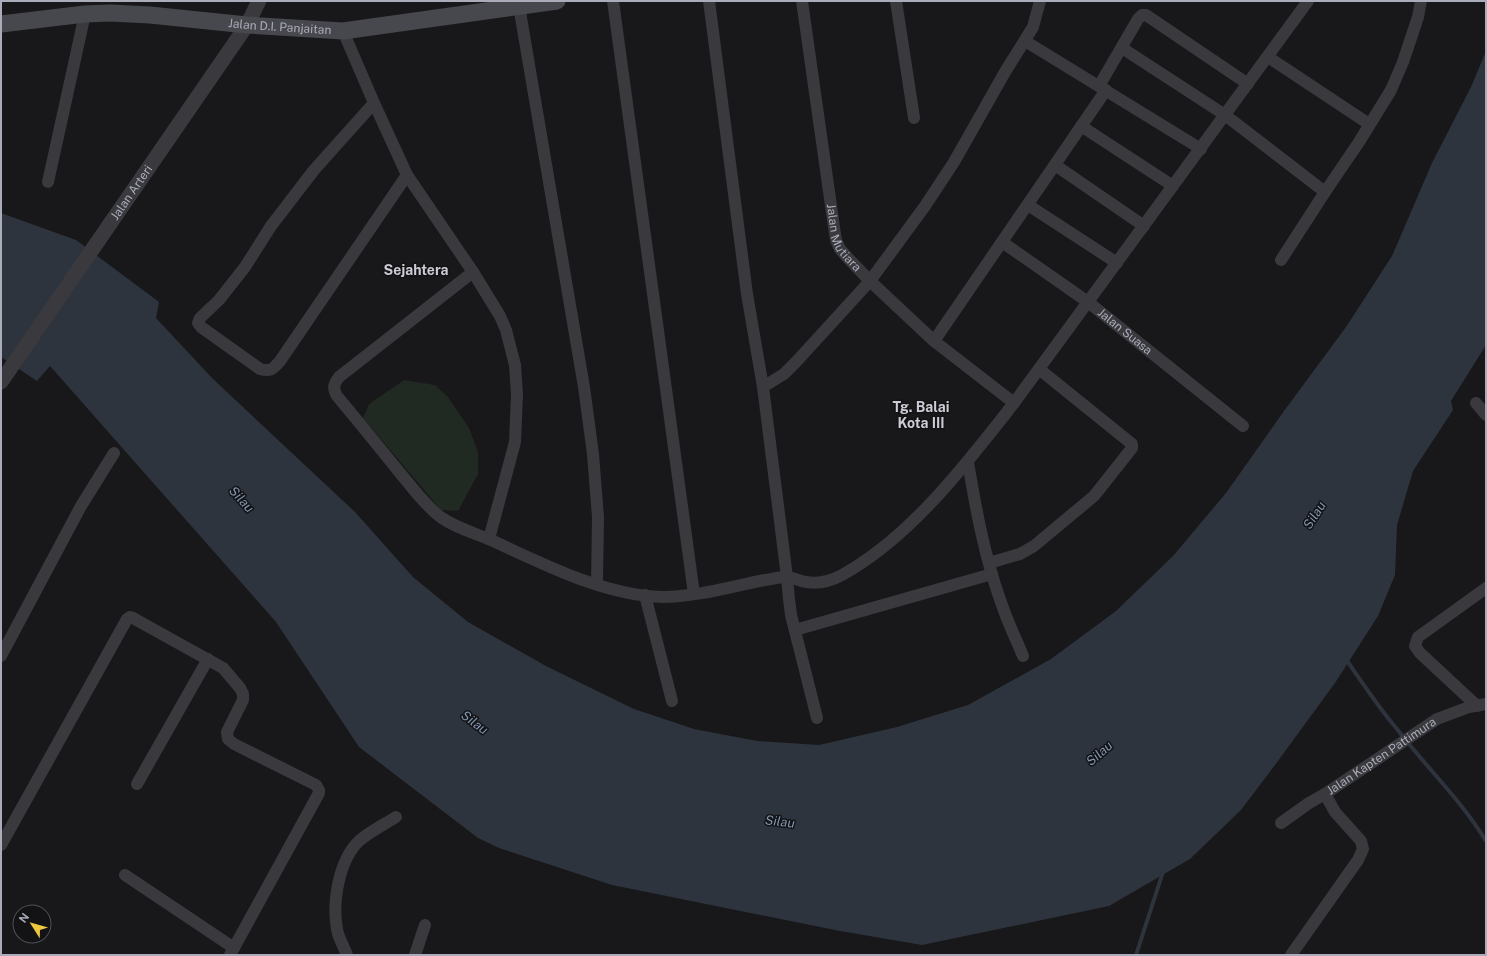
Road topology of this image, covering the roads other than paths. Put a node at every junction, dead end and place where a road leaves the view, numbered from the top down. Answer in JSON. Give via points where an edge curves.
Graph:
{"nodes":[{"id":1,"x":259,"y":1,"type":"edge"},
{"id":2,"x":557,"y":1,"type":"edge"},
{"id":3,"x":613,"y":1,"type":"edge"},
{"id":4,"x":709,"y":1,"type":"edge"},
{"id":5,"x":802,"y":1,"type":"edge"},
{"id":6,"x":896,"y":1,"type":"edge"},
{"id":7,"x":1040,"y":1,"type":"edge"},
{"id":8,"x":1308,"y":1,"type":"edge"},
{"id":9,"x":1421,"y":1,"type":"edge"},
{"id":10,"x":519,"y":6,"type":"junction"},
{"id":11,"x":85,"y":14,"type":"junction"},
{"id":12,"x":1,"y":24,"type":"edge"},
{"id":13,"x":247,"y":25,"type":"junction"},
{"id":14,"x":343,"y":32,"type":"junction"},
{"id":15,"x":1025,"y":41,"type":"junction"},
{"id":16,"x":1122,"y":48,"type":"junction"},
{"id":17,"x":1268,"y":56,"type":"junction"},
{"id":18,"x":1248,"y":84,"type":"junction"},
{"id":19,"x":1102,"y":88,"type":"junction"},
{"id":20,"x":374,"y":103,"type":"junction"},
{"id":21,"x":1226,"y":115,"type":"junction"},
{"id":22,"x":914,"y":118,"type":"dead end"},
{"id":23,"x":1369,"y":124,"type":"junction"},
{"id":24,"x":1081,"y":126,"type":"junction"},
{"id":25,"x":1201,"y":149,"type":"junction"},
{"id":26,"x":1055,"y":164,"type":"junction"},
{"id":27,"x":407,"y":175,"type":"junction"},
{"id":28,"x":48,"y":182,"type":"dead end"},
{"id":29,"x":1173,"y":186,"type":"junction"},
{"id":30,"x":1325,"y":192,"type":"junction"},
{"id":31,"x":1028,"y":204,"type":"junction"},
{"id":32,"x":1144,"y":226,"type":"junction"},
{"id":33,"x":1002,"y":242,"type":"junction"},
{"id":34,"x":1281,"y":260,"type":"dead end"},
{"id":35,"x":1117,"y":264,"type":"junction"},
{"id":36,"x":473,"y":272,"type":"junction"},
{"id":37,"x":870,"y":281,"type":"junction"},
{"id":38,"x":1088,"y":302,"type":"junction"},
{"id":39,"x":934,"y":341,"type":"junction"},
{"id":40,"x":1039,"y":369,"type":"junction"},
{"id":41,"x":1,"y":382,"type":"edge"},
{"id":42,"x":763,"y":387,"type":"junction"},
{"id":43,"x":1014,"y":403,"type":"junction"},
{"id":44,"x":1476,"y":403,"type":"dead end"},
{"id":45,"x":1486,"y":415,"type":"edge"},
{"id":46,"x":1243,"y":426,"type":"dead end"},
{"id":47,"x":114,"y":454,"type":"dead end"},
{"id":48,"x":968,"y":462,"type":"junction"},
{"id":49,"x":489,"y":539,"type":"junction"},
{"id":50,"x":990,"y":569,"type":"junction"},
{"id":51,"x":788,"y":577,"type":"junction"},
{"id":52,"x":597,"y":584,"type":"junction"},
{"id":53,"x":1486,"y":588,"type":"edge"},
{"id":54,"x":694,"y":594,"type":"junction"},
{"id":55,"x":645,"y":595,"type":"junction"},
{"id":56,"x":796,"y":630,"type":"junction"},
{"id":57,"x":1,"y":656,"type":"edge"},
{"id":58,"x":1023,"y":656,"type":"dead end"},
{"id":59,"x":208,"y":659,"type":"junction"},
{"id":60,"x":672,"y":701,"type":"dead end"},
{"id":61,"x":1481,"y":705,"type":"edge"},
{"id":62,"x":817,"y":718,"type":"dead end"},
{"id":63,"x":137,"y":784,"type":"dead end"},
{"id":64,"x":1325,"y":794,"type":"junction"},
{"id":65,"x":396,"y":817,"type":"dead end"},
{"id":66,"x":1281,"y":823,"type":"dead end"},
{"id":67,"x":1,"y":845,"type":"edge"},
{"id":68,"x":125,"y":875,"type":"dead end"},
{"id":69,"x":425,"y":925,"type":"dead end"},
{"id":70,"x":232,"y":952,"type":"edge"},
{"id":71,"x":347,"y":955,"type":"edge"},
{"id":72,"x":415,"y":955,"type":"edge"},
{"id":73,"x":1291,"y":955,"type":"edge"}],
"edges":[{"from":1,"to":13,"type":"street","name":"Jalan Arteri"},
{"from":2,"to":10,"type":"main road","name":"Jalan D.I. Panjaitan"},
{"from":3,"to":54,"type":"street"},
{"from":4,"to":42,"type":"street","via":[[746,286]]},
{"from":5,"to":37,"type":"street","name":"Jalan Mutiara","via":[[836,240],[847,257]]},
{"from":6,"to":22,"type":"street"},
{"from":7,"to":15,"type":"street","via":[[1033,27]]},
{"from":8,"to":17,"type":"street"},
{"from":9,"to":23,"type":"street","via":[[1403,62],[1391,90]]},
{"from":10,"to":14,"type":"main road","name":"Jalan D.I. Panjaitan"},
{"from":10,"to":52,"type":"street","via":[[592,446],[598,517]]},
{"from":11,"to":12,"type":"main road","name":"Jalan D.I. Panjaitan"},
{"from":11,"to":13,"type":"main road","name":"Jalan D.I. Panjaitan","via":[[150,15]]},
{"from":11,"to":28,"type":"street"},
{"from":13,"to":14,"type":"main road","name":"Jalan D.I. Panjaitan"},
{"from":13,"to":41,"type":"street","name":"Jalan Arteri"},
{"from":14,"to":20,"type":"street"},
{"from":15,"to":19,"type":"street"},
{"from":15,"to":37,"type":"street","via":[[954,162]]},
{"from":16,"to":18,"type":"street","via":[[1138,19],[1146,15]]},
{"from":16,"to":19,"type":"street"},
{"from":16,"to":21,"type":"street"},
{"from":17,"to":18,"type":"street"},
{"from":17,"to":23,"type":"street"},
{"from":18,"to":21,"type":"street"},
{"from":19,"to":24,"type":"street"},
{"from":19,"to":25,"type":"street"},
{"from":20,"to":27,"type":"street"},
{"from":20,"to":27,"type":"street","via":[[314,170],[271,226],[244,267],[198,323],[260,369],[273,369]]},
{"from":21,"to":25,"type":"street"},
{"from":21,"to":30,"type":"street"},
{"from":23,"to":30,"type":"street"},
{"from":24,"to":26,"type":"street"},
{"from":24,"to":29,"type":"street"},
{"from":25,"to":29,"type":"street"},
{"from":26,"to":31,"type":"street"},
{"from":26,"to":32,"type":"street"},
{"from":27,"to":36,"type":"street"},
{"from":29,"to":32,"type":"street"},
{"from":30,"to":34,"type":"street"},
{"from":31,"to":33,"type":"street"},
{"from":31,"to":35,"type":"street"},
{"from":32,"to":35,"type":"street"},
{"from":33,"to":38,"type":"street","name":"Jalan Suasa"},
{"from":33,"to":39,"type":"street"},
{"from":35,"to":38,"type":"street"},
{"from":36,"to":49,"type":"street","via":[[506,330],[515,365],[517,394],[516,442]]},
{"from":36,"to":49,"type":"street","via":[[339,377],[334,384],[334,390],[430,508],[442,518]]},
{"from":37,"to":39,"type":"street","name":"Jalan Mutiara"},
{"from":37,"to":42,"type":"street","via":[[784,374]]},
{"from":38,"to":40,"type":"street"},
{"from":38,"to":46,"type":"street","name":"Jalan Suasa"},
{"from":39,"to":43,"type":"street","name":"Jalan Mutiara"},
{"from":40,"to":43,"type":"street"},
{"from":40,"to":50,"type":"street","via":[[1132,444],[1132,448],[1094,496],[1034,546]]},
{"from":42,"to":51,"type":"street"},
{"from":43,"to":48,"type":"street"},
{"from":44,"to":45,"type":"street"},
{"from":47,"to":57,"type":"street","via":[[81,506]]},
{"from":48,"to":50,"type":"street","via":[[975,506]]},
{"from":48,"to":51,"type":"street","via":[[899,533],[841,575],[819,582],[806,582]]},
{"from":49,"to":52,"type":"street","via":[[546,566]]},
{"from":50,"to":56,"type":"street"},
{"from":50,"to":58,"type":"street"},
{"from":51,"to":54,"type":"street"},
{"from":51,"to":56,"type":"street","via":[[788,598]]},
{"from":52,"to":55,"type":"street"},
{"from":53,"to":61,"type":"street","via":[[1418,638],[1415,646]]},
{"from":54,"to":55,"type":"street","via":[[665,597]]},
{"from":55,"to":60,"type":"street"},
{"from":56,"to":62,"type":"street"},
{"from":59,"to":63,"type":"street"},
{"from":59,"to":67,"type":"street","via":[[133,618],[128,618]]},
{"from":59,"to":70,"type":"street","via":[[223,668],[243,694],[243,700],[227,732],[228,739],[316,785],[319,790]]},
{"from":61,"to":64,"type":"street","name":"Jalan Kapten Pattimura","via":[[1437,719]]},
{"from":64,"to":66,"type":"street"},
{"from":64,"to":73,"type":"street","name":"Jalan Kapten Pattimura","via":[[1335,812],[1361,841],[1363,849],[1358,860]]},
{"from":65,"to":71,"type":"street","via":[[359,841],[350,854],[340,879],[336,895],[337,929]]},
{"from":68,"to":70,"type":"street"},
{"from":69,"to":72,"type":"street"}]}
